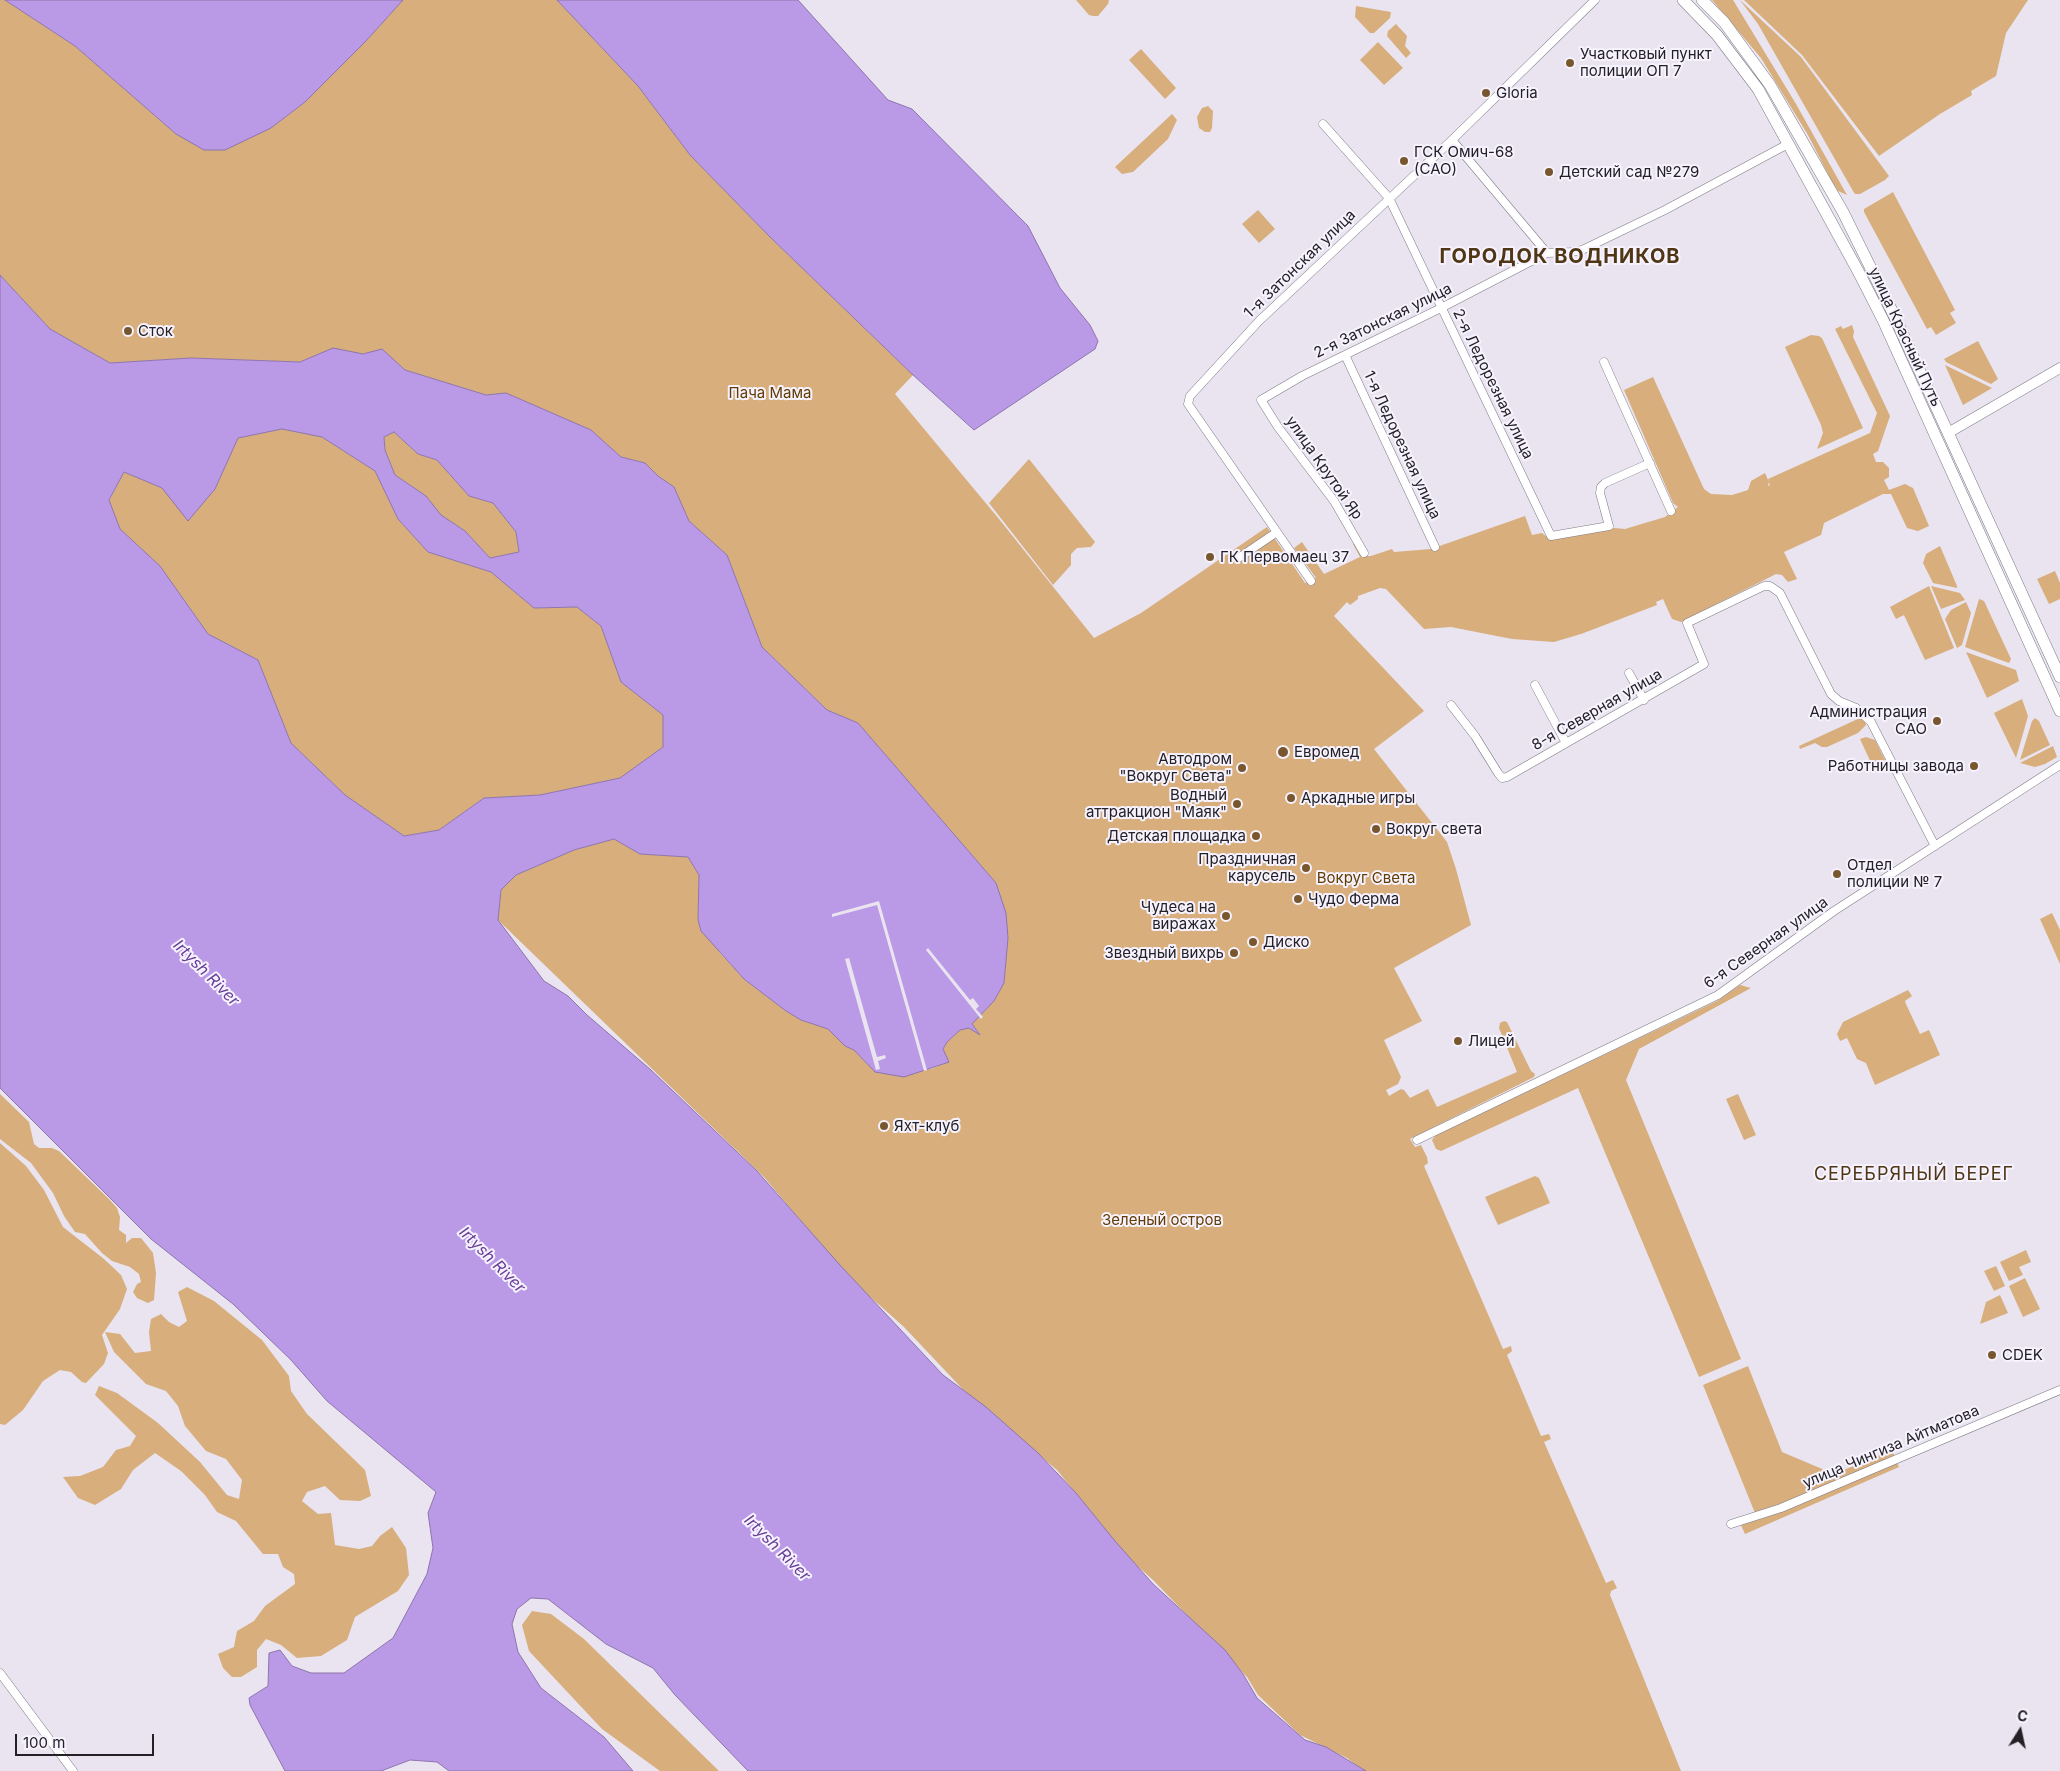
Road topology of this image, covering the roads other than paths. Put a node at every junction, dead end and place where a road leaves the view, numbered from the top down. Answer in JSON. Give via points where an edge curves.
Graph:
{"nodes":[{"id":1,"x":1595,"y":0,"type":"edge"},
{"id":2,"x":1683,"y":0,"type":"edge"},
{"id":3,"x":1702,"y":0,"type":"edge"},
{"id":4,"x":1323,"y":124,"type":"dead end"},
{"id":5,"x":1452,"y":140,"type":"junction"},
{"id":6,"x":1788,"y":144,"type":"junction"},
{"id":7,"x":1389,"y":198,"type":"junction"},
{"id":8,"x":1843,"y":212,"type":"junction"},
{"id":9,"x":1830,"y":220,"type":"junction"},
{"id":10,"x":1547,"y":253,"type":"junction"},
{"id":11,"x":1441,"y":308,"type":"junction"},
{"id":12,"x":1345,"y":355,"type":"junction"},
{"id":13,"x":1604,"y":362,"type":"dead end"},
{"id":14,"x":2060,"y":368,"type":"edge"},
{"id":15,"x":1261,"y":400,"type":"joint"},
{"id":16,"x":1948,"y":433,"type":"junction"},
{"id":17,"x":1650,"y":463,"type":"junction"},
{"id":18,"x":1670,"y":511,"type":"dead end"},
{"id":19,"x":1277,"y":532,"type":"junction"},
{"id":20,"x":1435,"y":547,"type":"dead end"},
{"id":21,"x":1364,"y":553,"type":"dead end"},
{"id":22,"x":1240,"y":557,"type":"dead end"},
{"id":23,"x":1311,"y":581,"type":"dead end"},
{"id":24,"x":1629,"y":673,"type":"dead end"},
{"id":25,"x":2059,"y":673,"type":"edge"},
{"id":26,"x":2044,"y":677,"type":"junction"},
{"id":27,"x":1535,"y":685,"type":"dead end"},
{"id":28,"x":1644,"y":700,"type":"junction"},
{"id":29,"x":1451,"y":705,"type":"dead end"},
{"id":30,"x":2060,"y":711,"type":"edge"},
{"id":31,"x":1566,"y":743,"type":"junction"},
{"id":32,"x":2060,"y":765,"type":"edge"},
{"id":33,"x":1935,"y":846,"type":"junction"},
{"id":34,"x":1417,"y":1140,"type":"dead end"},
{"id":35,"x":2060,"y":1390,"type":"edge"},
{"id":36,"x":1731,"y":1524,"type":"dead end"},
{"id":37,"x":0,"y":1673,"type":"edge"},
{"id":38,"x":73,"y":1771,"type":"edge"}],
"edges":[{"from":1,"to":5,"type":"street","name":"1-я Затонская улица"},
{"from":2,"to":6,"type":"main road","name":"улица Красный Путь","via":[[1738,61],[1758,89]]},
{"from":3,"to":8,"type":"main road","name":"улица Красный Путь","via":[[1724,22],[1770,85]]},
{"from":4,"to":7,"type":"street","name":"2-я Ледорезная улица"},
{"from":5,"to":7,"type":"street","name":"1-я Затонская улица"},
{"from":5,"to":10,"type":"street"},
{"from":6,"to":9,"type":"main road","name":"улица Красный Путь"},
{"from":6,"to":10,"type":"street","name":"2-я Затонская улица","via":[[1582,250]]},
{"from":7,"to":11,"type":"street","name":"2-я Ледорезная улица"},
{"from":7,"to":19,"type":"street","name":"1-я Затонская улица","via":[[1259,322],[1188,400]]},
{"from":8,"to":9,"type":"street"},
{"from":8,"to":16,"type":"main road","name":"улица Красный Путь"},
{"from":9,"to":26,"type":"main road","name":"улица Красный Путь","via":[[1883,320]]},
{"from":10,"to":11,"type":"street","name":"2-я Затонская улица"},
{"from":11,"to":12,"type":"street","name":"2-я Затонская улица"},
{"from":11,"to":17,"type":"street","name":"2-я Ледорезная улица","via":[[1551,536],[1609,526],[1601,487]]},
{"from":12,"to":15,"type":"street","name":"2-я Затонская улица"},
{"from":12,"to":20,"type":"street","name":"1-я Ледорезная улица"},
{"from":13,"to":17,"type":"street"},
{"from":14,"to":16,"type":"street"},
{"from":15,"to":21,"type":"street","name":"улица Крутой Яр","via":[[1334,501]]},
{"from":16,"to":25,"type":"main road","name":"улица Красный Путь"},
{"from":17,"to":18,"type":"street"},
{"from":19,"to":22,"type":"street"},
{"from":19,"to":23,"type":"street","name":"1-я Затонская улица"},
{"from":24,"to":28,"type":"street"},
{"from":25,"to":26,"type":"main road"},
{"from":26,"to":30,"type":"main road","name":"улица Красный Путь"},
{"from":27,"to":31,"type":"street"},
{"from":28,"to":31,"type":"street","name":"8-я Северная улица"},
{"from":28,"to":33,"type":"street","name":"8-я Северная улица","via":[[1704,664],[1688,623],[1770,586],[1780,593],[1831,694],[1856,708],[1870,722]]},
{"from":29,"to":31,"type":"street","name":"8-я Северная улица","via":[[1502,778]]},
{"from":32,"to":33,"type":"street","name":"6-я Северная улица"},
{"from":33,"to":34,"type":"street","name":"6-я Северная улица","via":[[1834,911],[1718,995]]},
{"from":35,"to":36,"type":"street","name":"улица Чингиза Айтматова","via":[[1780,1508]]},
{"from":37,"to":38,"type":"street"}]}
